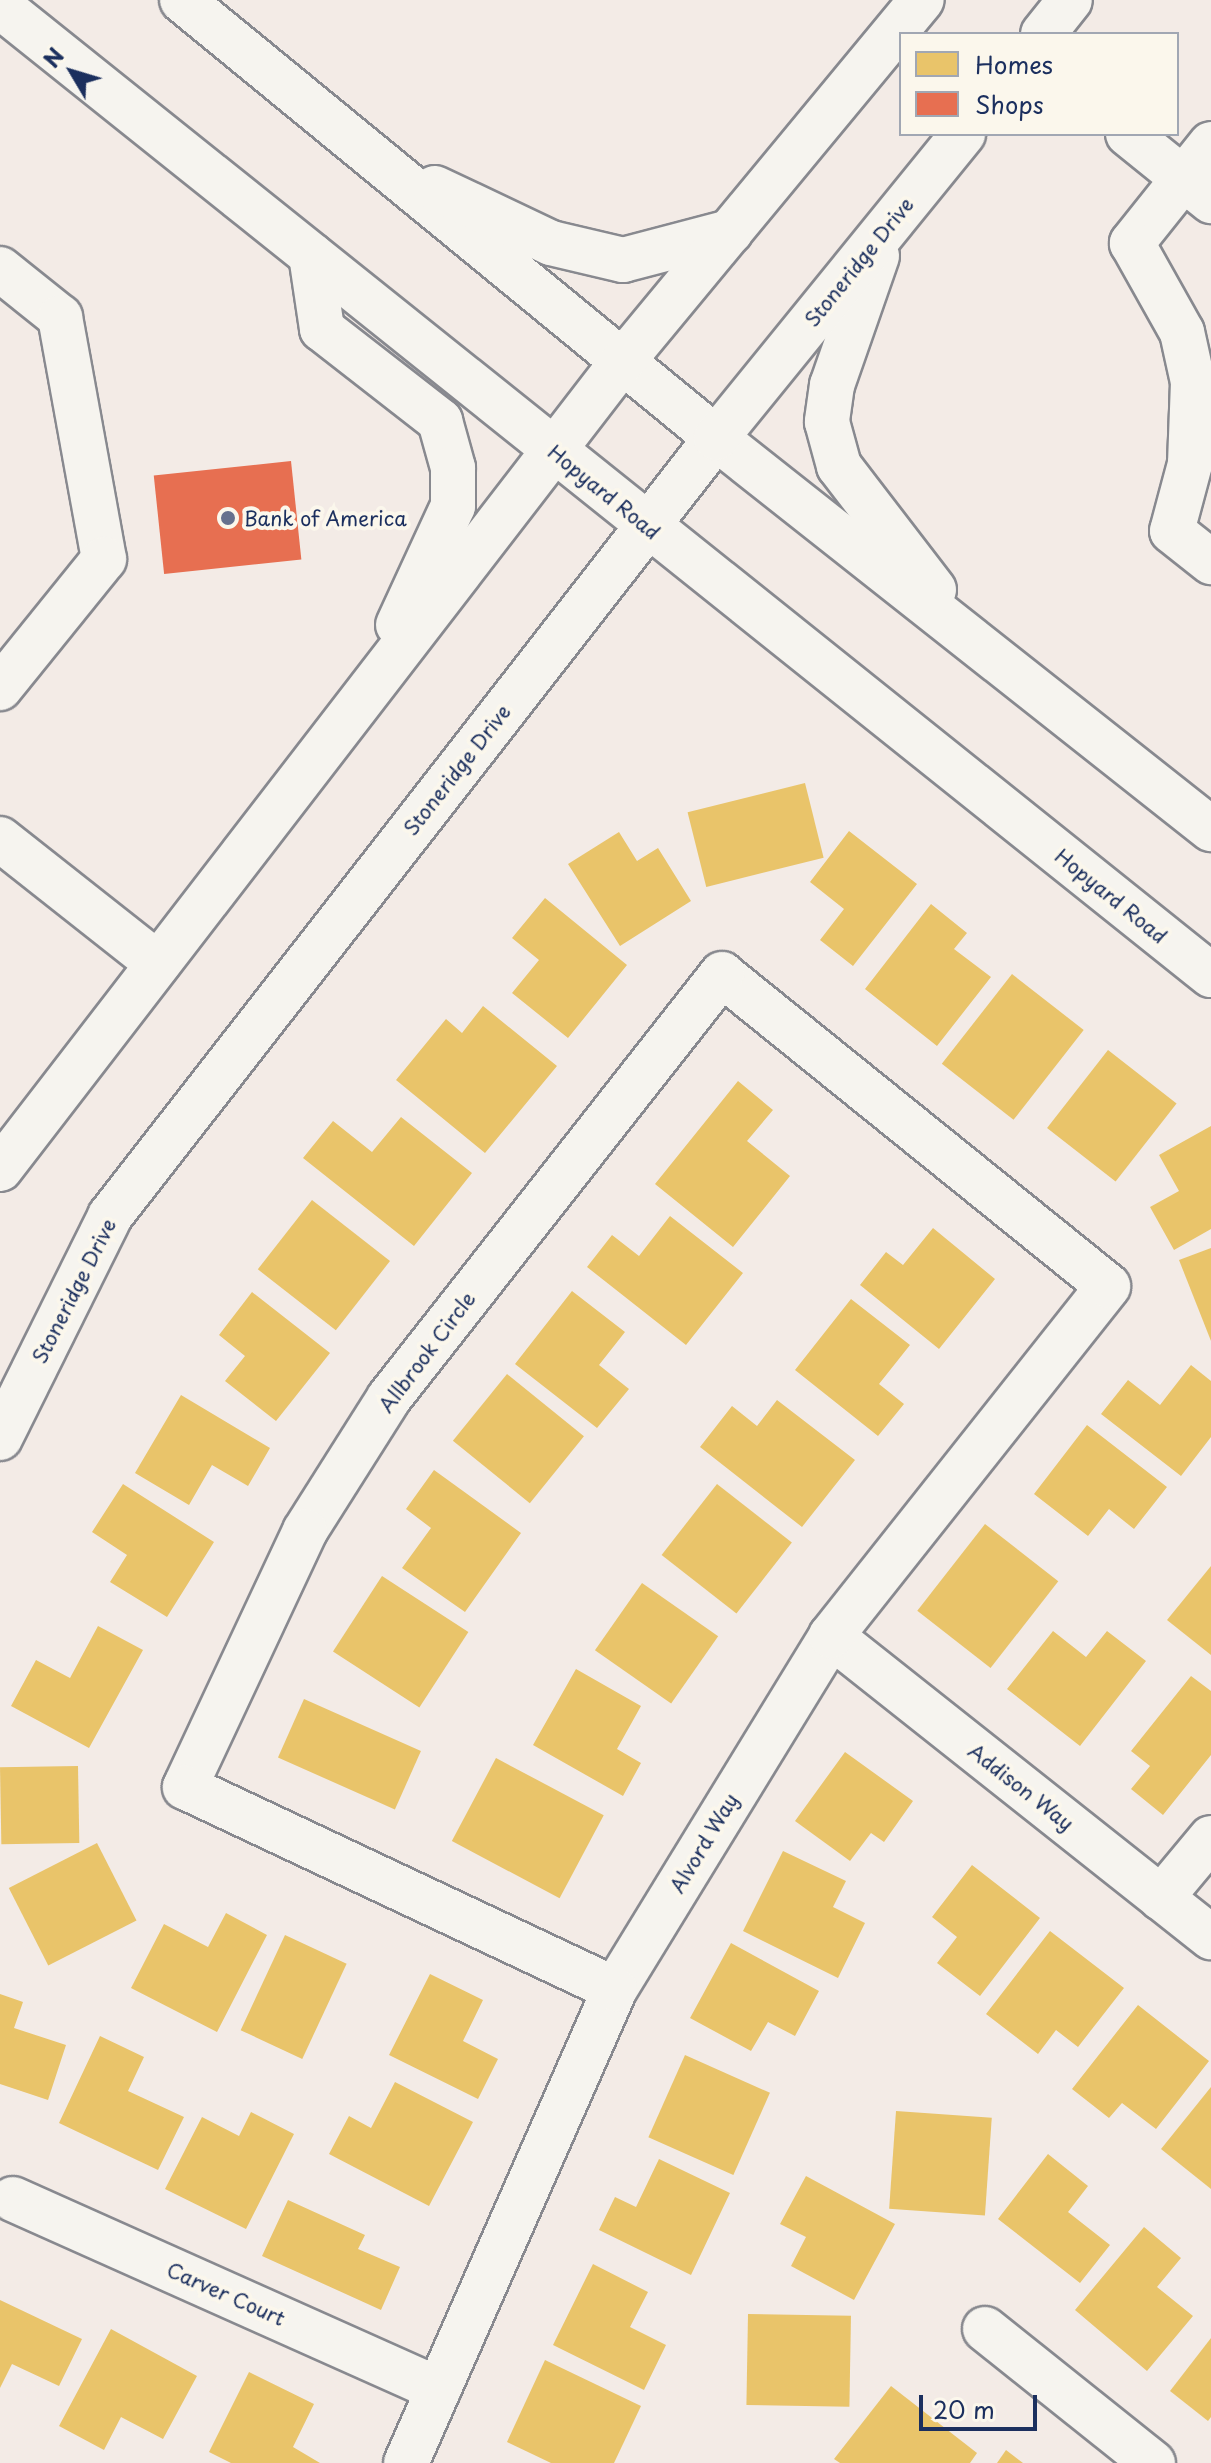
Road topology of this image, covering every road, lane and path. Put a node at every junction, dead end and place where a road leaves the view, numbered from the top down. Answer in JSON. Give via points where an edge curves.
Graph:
{"nodes":[{"id":1,"x":182,"y":0,"type":"edge"},
{"id":2,"x":922,"y":0,"type":"edge"},
{"id":3,"x":1070,"y":0,"type":"edge"},
{"id":4,"x":0,"y":6,"type":"edge"},
{"id":5,"x":1045,"y":32,"type":"edge"},
{"id":6,"x":961,"y":136,"type":"edge"},
{"id":7,"x":1130,"y":136,"type":"edge"},
{"id":8,"x":1211,"y":144,"type":"edge"},
{"id":9,"x":379,"y":162,"type":"junction"},
{"id":10,"x":1197,"y":190,"type":"edge"},
{"id":11,"x":887,"y":226,"type":"junction"},
{"id":12,"x":730,"y":232,"type":"junction"},
{"id":13,"x":311,"y":255,"type":"junction"},
{"id":14,"x":0,"y":269,"type":"edge"},
{"id":15,"x":622,"y":362,"type":"junction"},
{"id":16,"x":716,"y":438,"type":"junction"},
{"id":17,"x":553,"y":451,"type":"junction"},
{"id":18,"x":647,"y":526,"type":"junction"},
{"id":19,"x":1211,"y":562,"type":"edge"},
{"id":20,"x":974,"y":642,"type":"junction"},
{"id":21,"x":374,"y":683,"type":"junction"},
{"id":22,"x":0,"y":688,"type":"edge"},
{"id":23,"x":1211,"y":829,"type":"edge"},
{"id":24,"x":0,"y":839,"type":"edge"},
{"id":25,"x":158,"y":964,"type":"junction"},
{"id":26,"x":1211,"y":975,"type":"edge"},
{"id":27,"x":0,"y":1169,"type":"edge"},
{"id":28,"x":1108,"y":1286,"type":"joint"},
{"id":29,"x":0,"y":1438,"type":"edge"},
{"id":30,"x":831,"y":1636,"type":"junction"},
{"id":31,"x":1211,"y":1838,"type":"edge"},
{"id":32,"x":1161,"y":1898,"type":"junction"},
{"id":33,"x":1211,"y":1937,"type":"edge"},
{"id":34,"x":615,"y":1989,"type":"junction"},
{"id":35,"x":13,"y":2199,"type":"dead end"},
{"id":36,"x":985,"y":2329,"type":"dead end"},
{"id":37,"x":438,"y":2389,"type":"junction"},
{"id":38,"x":406,"y":2463,"type":"edge"},
{"id":39,"x":1153,"y":2463,"type":"edge"}],
"edges":[{"from":1,"to":9,"type":"main road"},
{"from":2,"to":12,"type":"main road"},
{"from":3,"to":5,"type":"main road"},
{"from":4,"to":13,"type":"main road","name":"Hopyard Road"},
{"from":6,"to":11,"type":"main road","name":"Stoneridge Drive"},
{"from":7,"to":10,"type":"main road"},
{"from":8,"to":10,"type":"main road"},
{"from":9,"to":12,"type":"main road","via":[[551,243],[592,255],[623,260],[656,255]]},
{"from":9,"to":15,"type":"main road"},
{"from":10,"to":19,"type":"main road","via":[[1132,243],[1182,332],[1193,382],[1190,464],[1172,531]]},
{"from":11,"to":16,"type":"main road","name":"Stoneridge Drive"},
{"from":11,"to":20,"type":"main road","via":[[832,385],[827,422],[839,466]]},
{"from":12,"to":15,"type":"main road"},
{"from":13,"to":17,"type":"main road","name":"Hopyard Road"},
{"from":13,"to":21,"type":"main road","via":[[322,329],[440,421],[453,468],[453,506]]},
{"from":14,"to":22,"type":"main road","via":[[60,317],[104,559]]},
{"from":15,"to":16,"type":"main road"},
{"from":15,"to":17,"type":"main road"},
{"from":16,"to":18,"type":"main road","name":"Stoneridge Drive"},
{"from":16,"to":20,"type":"main road"},
{"from":17,"to":18,"type":"main road","name":"Hopyard Road"},
{"from":17,"to":21,"type":"main road"},
{"from":18,"to":26,"type":"main road","name":"Hopyard Road"},
{"from":18,"to":29,"type":"main road","name":"Stoneridge Drive","via":[[110,1216]]},
{"from":20,"to":23,"type":"main road"},
{"from":21,"to":25,"type":"main road"},
{"from":24,"to":25,"type":"main road"},
{"from":25,"to":27,"type":"main road"},
{"from":28,"to":30,"type":"main road","name":"Alvord Way"},
{"from":28,"to":34,"type":"main road","name":"Allbrook Circle","via":[[722,974],[389,1398],[305,1531],[185,1787]]},
{"from":30,"to":32,"type":"main road","name":"Addison Way"},
{"from":30,"to":34,"type":"main road","name":"Alvord Way"},
{"from":31,"to":32,"type":"main road"},
{"from":32,"to":33,"type":"main road","name":"Addison Way"},
{"from":34,"to":37,"type":"main road","name":"Alvord Way"},
{"from":35,"to":37,"type":"main road","name":"Carver Court"},
{"from":36,"to":39,"type":"main road"},
{"from":37,"to":38,"type":"main road","name":"Alvord Way"}]}
